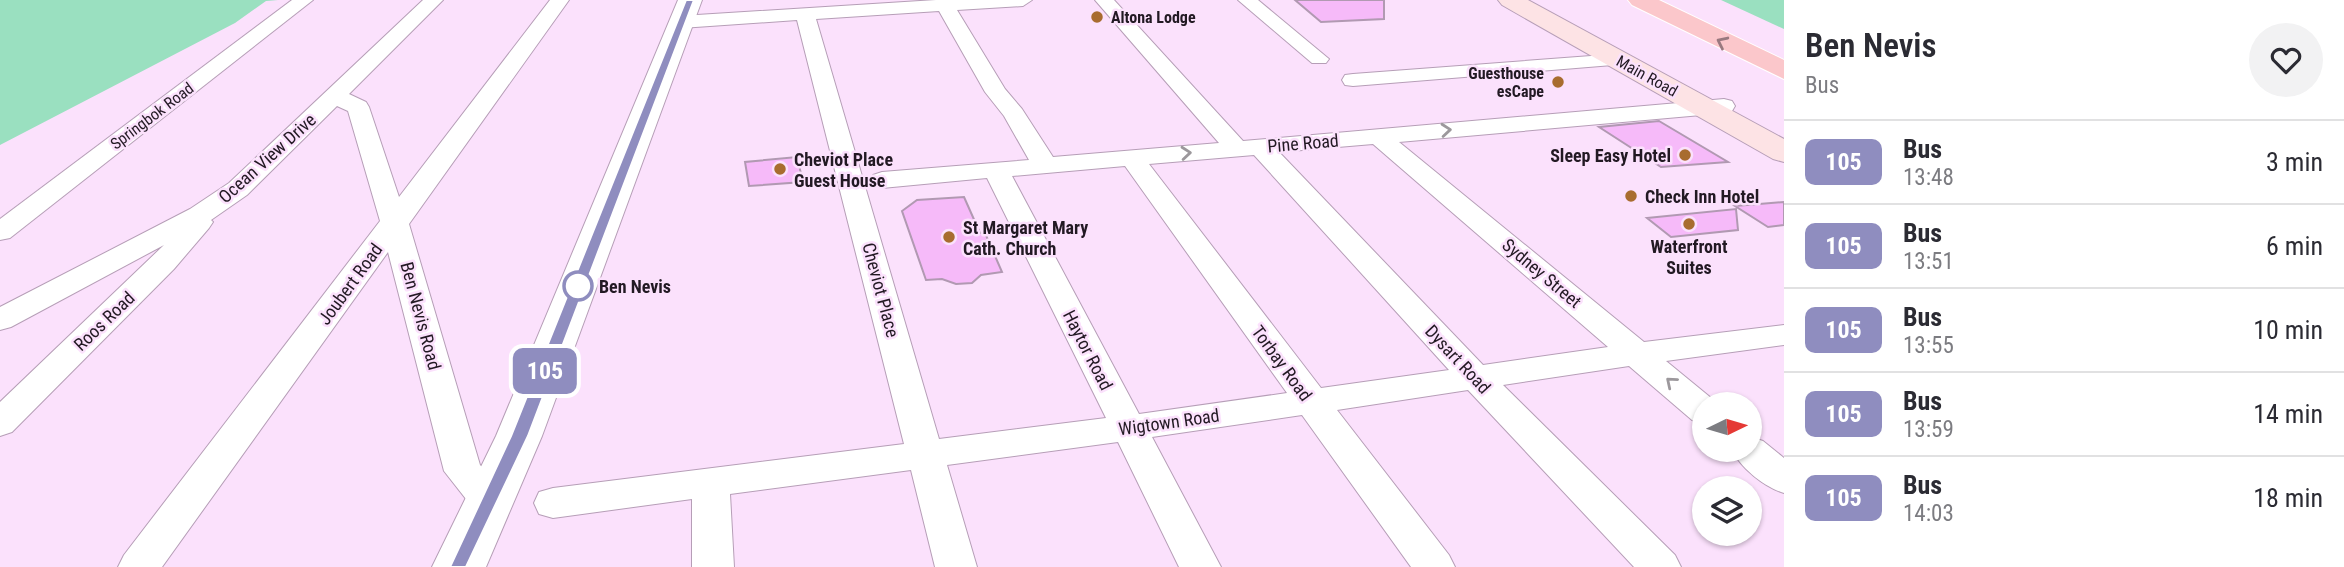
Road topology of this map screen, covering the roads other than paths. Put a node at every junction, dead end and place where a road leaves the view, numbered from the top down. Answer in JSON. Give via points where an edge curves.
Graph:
{"nodes":[{"id":1,"x":304,"y":0,"type":"edge"},
{"id":2,"x":434,"y":0,"type":"edge"},
{"id":3,"x":559,"y":0,"type":"edge"},
{"id":4,"x":1023,"y":0,"type":"edge"},
{"id":5,"x":1104,"y":0,"type":"edge"},
{"id":6,"x":1247,"y":0,"type":"edge"},
{"id":7,"x":1510,"y":0,"type":"edge"},
{"id":8,"x":1529,"y":0,"type":"edge"},
{"id":9,"x":1640,"y":0,"type":"edge"},
{"id":10,"x":945,"y":5,"type":"junction"},
{"id":11,"x":685,"y":11,"type":"edge"},
{"id":12,"x":805,"y":14,"type":"junction"},
{"id":13,"x":1319,"y":59,"type":"dead end"},
{"id":14,"x":1618,"y":60,"type":"junction"},
{"id":15,"x":1784,"y":71,"type":"edge"},
{"id":16,"x":1353,"y":80,"type":"dead end"},
{"id":17,"x":335,"y":96,"type":"junction"},
{"id":18,"x":1714,"y":106,"type":"junction"},
{"id":19,"x":1378,"y":136,"type":"junction"},
{"id":20,"x":1784,"y":138,"type":"edge"},
{"id":21,"x":1249,"y":148,"type":"junction"},
{"id":22,"x":1784,"y":152,"type":"edge"},
{"id":23,"x":1132,"y":158,"type":"junction"},
{"id":24,"x":1045,"y":165,"type":"junction"},
{"id":25,"x":996,"y":170,"type":"junction"},
{"id":26,"x":882,"y":180,"type":"dead end"},
{"id":27,"x":201,"y":215,"type":"junction"},
{"id":28,"x":394,"y":221,"type":"junction"},
{"id":29,"x":0,"y":232,"type":"edge"},
{"id":30,"x":0,"y":320,"type":"edge"},
{"id":31,"x":1784,"y":335,"type":"edge"},
{"id":32,"x":1637,"y":354,"type":"junction"},
{"id":33,"x":1477,"y":379,"type":"junction"},
{"id":34,"x":1692,"y":401,"type":"edge"},
{"id":35,"x":1310,"y":402,"type":"junction"},
{"id":36,"x":0,"y":423,"type":"edge"},
{"id":37,"x":1128,"y":428,"type":"junction"},
{"id":38,"x":925,"y":456,"type":"junction"},
{"id":39,"x":1762,"y":460,"type":"edge"},
{"id":40,"x":1784,"y":479,"type":"edge"},
{"id":41,"x":711,"y":483,"type":"junction"},
{"id":42,"x":491,"y":502,"type":"junction"},
{"id":43,"x":553,"y":503,"type":"dead end"},
{"id":44,"x":139,"y":567,"type":"edge"},
{"id":45,"x":459,"y":567,"type":"edge"},
{"id":46,"x":713,"y":567,"type":"edge"},
{"id":47,"x":956,"y":567,"type":"edge"},
{"id":48,"x":1200,"y":567,"type":"edge"},
{"id":49,"x":1434,"y":567,"type":"edge"},
{"id":50,"x":1660,"y":567,"type":"edge"}],
"edges":[{"from":1,"to":29,"type":"street","name":"Springbok Road"},
{"from":2,"to":17,"type":"street","name":"Ocean View Drive"},
{"from":3,"to":28,"type":"street","name":"Joubert Road"},
{"from":4,"to":10,"type":"street"},
{"from":5,"to":21,"type":"street","name":"Dysart Road"},
{"from":6,"to":13,"type":"street"},
{"from":7,"to":14,"type":"main road","name":"Main Road"},
{"from":8,"to":18,"type":"main road","name":"Main Road"},
{"from":15,"to":9,"type":"main road","one_way":true},
{"from":10,"to":12,"type":"street"},
{"from":10,"to":24,"type":"street"},
{"from":11,"to":12,"type":"street"},
{"from":11,"to":42,"type":"street"},
{"from":12,"to":38,"type":"street","name":"Cheviot Place"},
{"from":14,"to":16,"type":"street"},
{"from":14,"to":18,"type":"main road","name":"Main Road"},
{"from":17,"to":27,"type":"street","name":"Ocean View Drive","via":[[238,189]]},
{"from":17,"to":28,"type":"street","name":"Ben Nevis Road","via":[[358,107]]},
{"from":19,"to":18,"type":"street","name":"Pine Road","one_way":true},
{"from":18,"to":20,"type":"main road","name":"Main Road"},
{"from":18,"to":22,"type":"main road","name":"Main Road"},
{"from":19,"to":21,"type":"street","name":"Pine Road"},
{"from":19,"to":32,"type":"street","name":"Sydney Street"},
{"from":23,"to":21,"type":"street","name":"Pine Road","one_way":true},
{"from":21,"to":33,"type":"street","name":"Dysart Road"},
{"from":23,"to":24,"type":"street","name":"Pine Road"},
{"from":23,"to":35,"type":"street","name":"Torbay Road"},
{"from":24,"to":25,"type":"street","name":"Pine Road"},
{"from":25,"to":26,"type":"street","name":"Pine Road"},
{"from":25,"to":37,"type":"street","name":"Haytor Road"},
{"from":27,"to":30,"type":"street","name":"Ocean View Drive"},
{"from":27,"to":36,"type":"street","name":"Roos Road","via":[[164,263]]},
{"from":28,"to":42,"type":"street","name":"Ben Nevis Road","via":[[463,471]]},
{"from":28,"to":44,"type":"street","name":"Joubert Road"},
{"from":31,"to":32,"type":"street","name":"Wigtown Road"},
{"from":32,"to":33,"type":"street","name":"Wigtown Road"},
{"from":34,"to":32,"type":"street","name":"Sydney Street","one_way":true},
{"from":33,"to":35,"type":"street","name":"Wigtown Road"},
{"from":33,"to":50,"type":"street","name":"Dysart Road"},
{"from":35,"to":37,"type":"street","name":"Wigtown Road"},
{"from":35,"to":49,"type":"street","name":"Torbay Road"},
{"from":37,"to":38,"type":"street","name":"Wigtown Road"},
{"from":37,"to":48,"type":"street","name":"Haytor Road"},
{"from":38,"to":41,"type":"street","name":"Wigtown Road"},
{"from":38,"to":47,"type":"street","name":"Cheviot Place"},
{"from":39,"to":40,"type":"street"},
{"from":41,"to":43,"type":"street","name":"Wigtown Road"},
{"from":41,"to":46,"type":"street"},
{"from":42,"to":45,"type":"street"}]}
